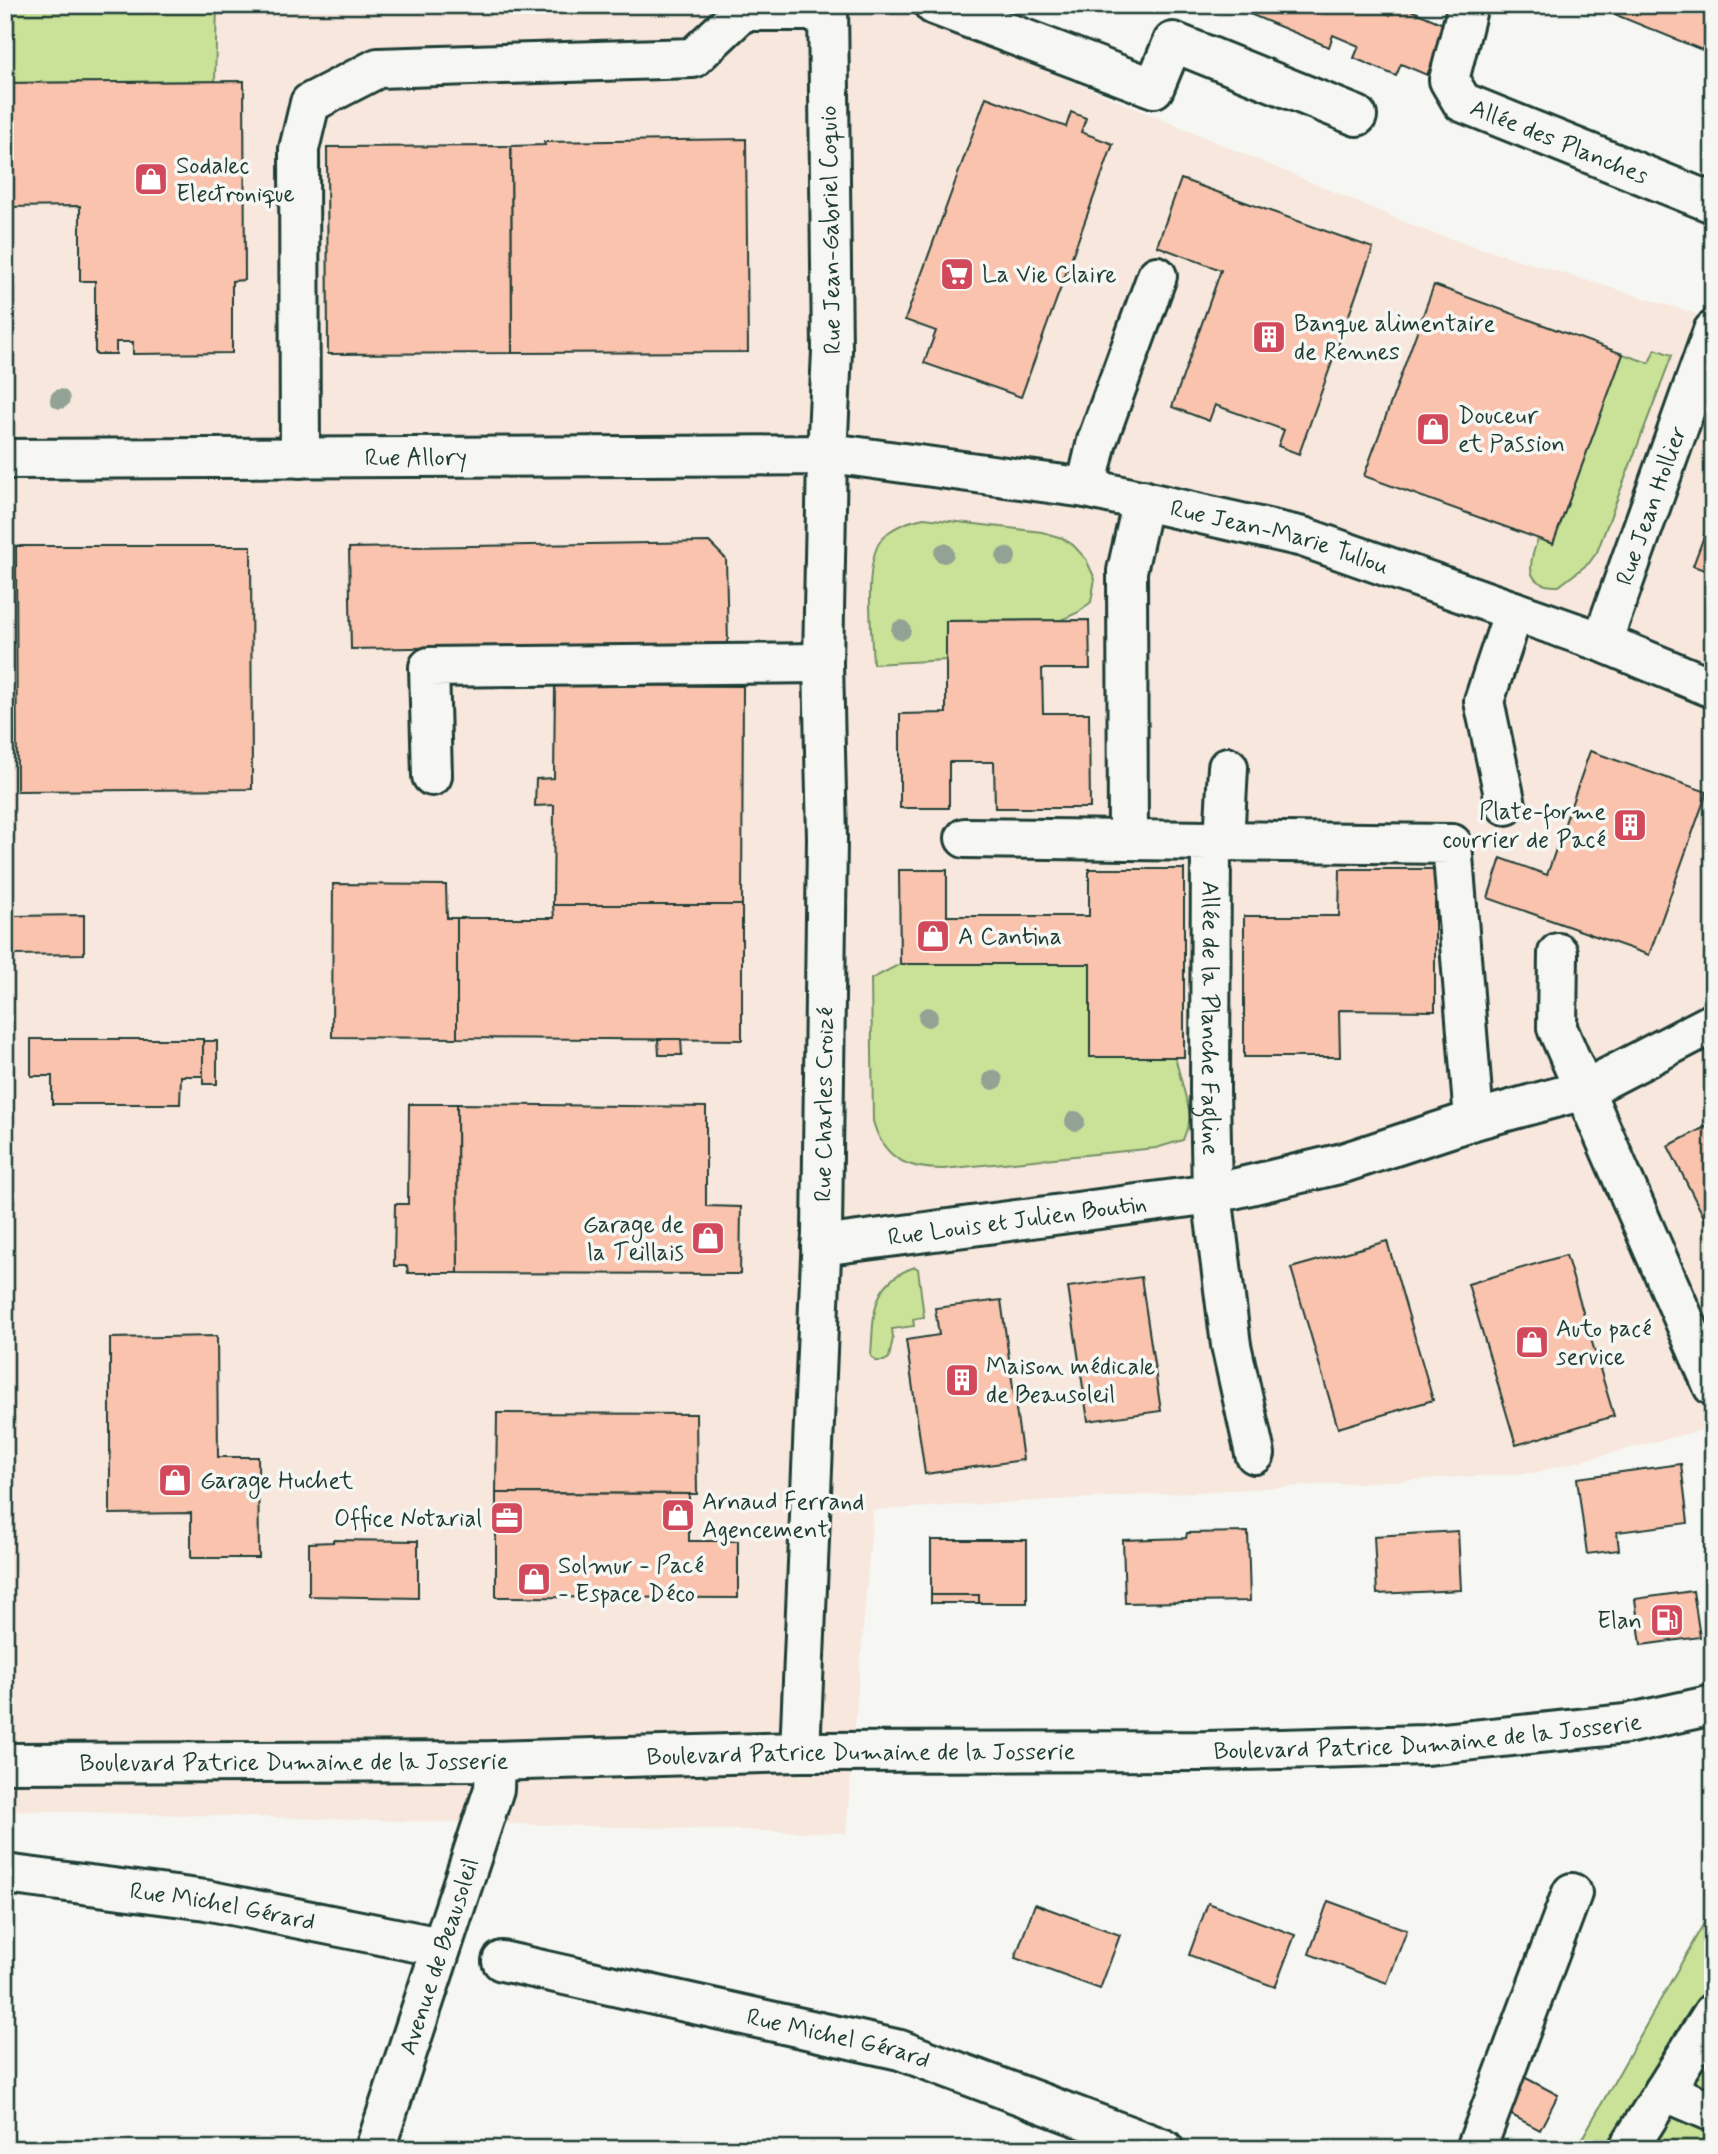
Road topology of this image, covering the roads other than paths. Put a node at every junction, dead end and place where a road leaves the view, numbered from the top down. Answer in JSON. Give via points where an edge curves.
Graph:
{"nodes":[{"id":1,"x":934,"y":5,"type":"edge"},
{"id":2,"x":1468,"y":5,"type":"edge"},
{"id":3,"x":828,"y":8,"type":"edge"},
{"id":4,"x":1357,"y":117,"type":"dead end"},
{"id":5,"x":1713,"y":203,"type":"edge"},
{"id":6,"x":1157,"y":276,"type":"dead end"},
{"id":7,"x":1713,"y":331,"type":"edge"},
{"id":8,"x":827,"y":456,"type":"junction"},
{"id":9,"x":300,"y":458,"type":"junction"},
{"id":10,"x":5,"y":459,"type":"edge"},
{"id":11,"x":1086,"y":488,"type":"junction"},
{"id":12,"x":1143,"y":500,"type":"junction"},
{"id":13,"x":1514,"y":611,"type":"junction"},
{"id":14,"x":1602,"y":642,"type":"junction"},
{"id":15,"x":823,"y":663,"type":"junction"},
{"id":16,"x":1713,"y":688,"type":"edge"},
{"id":17,"x":1228,"y":767,"type":"dead end"},
{"id":18,"x":432,"y":776,"type":"dead end"},
{"id":19,"x":1506,"y":805,"type":"dead end"},
{"id":20,"x":965,"y":838,"type":"dead end"},
{"id":21,"x":1128,"y":839,"type":"junction"},
{"id":22,"x":1218,"y":842,"type":"junction"},
{"id":23,"x":1558,"y":953,"type":"dead end"},
{"id":24,"x":1713,"y":1023,"type":"edge"},
{"id":25,"x":1584,"y":1090,"type":"junction"},
{"id":26,"x":1474,"y":1120,"type":"junction"},
{"id":27,"x":1212,"y":1194,"type":"junction"},
{"id":28,"x":821,"y":1246,"type":"junction"},
{"id":29,"x":1713,"y":1386,"type":"edge"},
{"id":30,"x":1255,"y":1454,"type":"dead end"},
{"id":31,"x":1713,"y":1705,"type":"edge"},
{"id":32,"x":800,"y":1752,"type":"junction"},
{"id":33,"x":495,"y":1761,"type":"junction"},
{"id":34,"x":5,"y":1763,"type":"edge"},
{"id":35,"x":5,"y":1874,"type":"edge"},
{"id":36,"x":1572,"y":1893,"type":"dead end"},
{"id":37,"x":440,"y":1947,"type":"junction"},
{"id":38,"x":502,"y":1961,"type":"dead end"},
{"id":39,"x":1713,"y":2013,"type":"edge"},
{"id":40,"x":1664,"y":2091,"type":"junction"},
{"id":41,"x":1713,"y":2112,"type":"edge"},
{"id":42,"x":1641,"y":2145,"type":"edge"},
{"id":43,"x":375,"y":2149,"type":"edge"},
{"id":44,"x":1164,"y":2149,"type":"edge"},
{"id":45,"x":1476,"y":2149,"type":"edge"}],
"edges":[{"from":1,"to":4,"type":"street","via":[[1154,88],[1173,42]]},
{"from":2,"to":5,"type":"street","name":"Allée des Planches","via":[[1449,80],[1462,102]]},
{"from":3,"to":8,"type":"street","name":"Rue Jean-Gabriel Coquio","via":[[832,351]]},
{"from":3,"to":9,"type":"street","via":[[743,11],[694,58],[378,68],[310,103],[299,149]]},
{"from":6,"to":11,"type":"street","via":[[1097,441]]},
{"from":7,"to":14,"type":"street","name":"Rue Jean Hollier"},
{"from":8,"to":9,"type":"street","name":"Rue Allory"},
{"from":8,"to":11,"type":"street","name":"Rue Jean-Marie Tullou"},
{"from":8,"to":15,"type":"street","name":"Rue Charles Croizé"},
{"from":9,"to":10,"type":"street","name":"Rue Allory"},
{"from":11,"to":12,"type":"street","name":"Rue Jean-Marie Tullou"},
{"from":12,"to":13,"type":"street","name":"Rue Jean-Marie Tullou","via":[[1303,537]]},
{"from":12,"to":21,"type":"street","via":[[1127,571]]},
{"from":13,"to":14,"type":"street","name":"Rue Jean-Marie Tullou"},
{"from":13,"to":19,"type":"street","via":[[1484,701]]},
{"from":14,"to":16,"type":"street","name":"Rue Jean-Marie Tullou"},
{"from":15,"to":18,"type":"street","via":[[429,667]]},
{"from":15,"to":28,"type":"street","name":"Rue Charles Croizé","via":[[827,838]]},
{"from":17,"to":22,"type":"street","name":"Allée de la Planche Fagline"},
{"from":20,"to":21,"type":"street"},
{"from":21,"to":22,"type":"street"},
{"from":22,"to":26,"type":"street","via":[[1452,844]]},
{"from":22,"to":27,"type":"street","name":"Allée de la Planche Fagline","via":[[1210,1091]]},
{"from":23,"to":25,"type":"street","via":[[1557,1028]]},
{"from":24,"to":25,"type":"street","name":"Rue Louis et Julien Boutin"},
{"from":25,"to":26,"type":"street","name":"Rue Louis et Julien Boutin"},
{"from":25,"to":29,"type":"street"},
{"from":26,"to":27,"type":"street","name":"Rue Louis et Julien Boutin","via":[[1343,1163]]},
{"from":27,"to":28,"type":"street","name":"Rue Louis et Julien Boutin"},
{"from":27,"to":30,"type":"street","via":[[1231,1345]]},
{"from":28,"to":32,"type":"street","name":"Rue Charles Croizé"},
{"from":31,"to":32,"type":"street","name":"Boulevard Patrice Dumaine de la Josserie","via":[[1626,1724],[1424,1745],[1206,1751]]},
{"from":32,"to":33,"type":"street","name":"Boulevard Patrice Dumaine de la Josserie"},
{"from":33,"to":34,"type":"street","name":"Boulevard Patrice Dumaine de la Josserie"},
{"from":33,"to":37,"type":"street","name":"Avenue de Beausoleil","via":[[494,1789]]},
{"from":35,"to":37,"type":"street","name":"Rue Michel Gérard","via":[[206,1900]]},
{"from":36,"to":45,"type":"street"},
{"from":37,"to":43,"type":"street","name":"Avenue de Beausoleil"},
{"from":38,"to":44,"type":"street","name":"Rue Michel Gérard","via":[[900,2050]]},
{"from":39,"to":40,"type":"street"},
{"from":40,"to":41,"type":"street"},
{"from":40,"to":42,"type":"street"}]}
